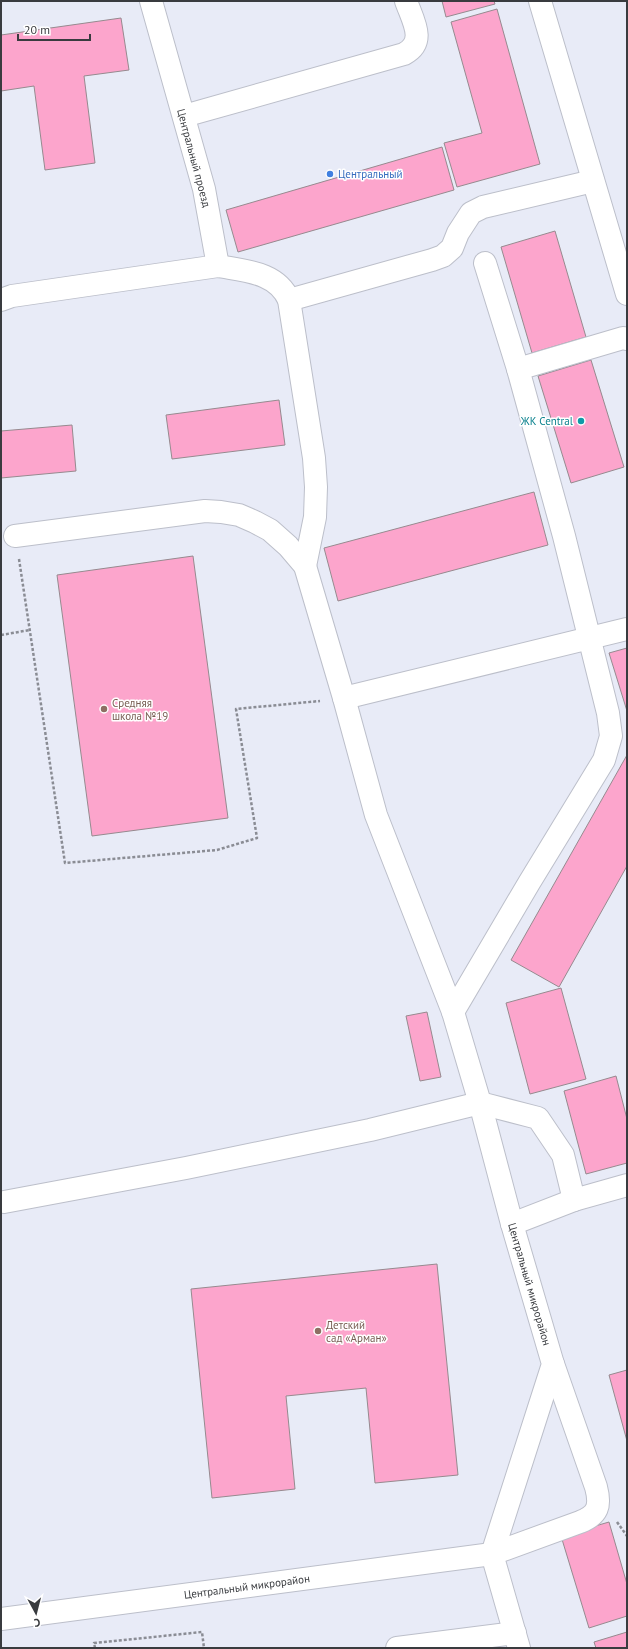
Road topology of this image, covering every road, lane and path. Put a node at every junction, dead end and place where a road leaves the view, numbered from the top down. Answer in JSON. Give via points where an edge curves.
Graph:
{"nodes":[{"id":1,"x":151,"y":1,"type":"edge"},
{"id":2,"x":406,"y":1,"type":"edge"},
{"id":3,"x":540,"y":1,"type":"edge"},
{"id":4,"x":184,"y":116,"type":"junction"},
{"id":5,"x":593,"y":181,"type":"junction"},
{"id":6,"x":485,"y":263,"type":"dead end"},
{"id":7,"x":218,"y":266,"type":"junction"},
{"id":8,"x":627,"y":294,"type":"edge"},
{"id":9,"x":1,"y":300,"type":"edge"},
{"id":10,"x":289,"y":300,"type":"junction"},
{"id":11,"x":627,"y":339,"type":"edge"},
{"id":12,"x":518,"y":369,"type":"junction"},
{"id":13,"x":15,"y":536,"type":"joint"},
{"id":14,"x":305,"y":566,"type":"junction"},
{"id":15,"x":627,"y":629,"type":"edge"},
{"id":16,"x":30,"y":630,"type":"junction"},
{"id":17,"x":1,"y":635,"type":"edge"},
{"id":18,"x":589,"y":639,"type":"junction"},
{"id":19,"x":344,"y":698,"type":"junction"},
{"id":20,"x":453,"y":1012,"type":"junction"},
{"id":21,"x":480,"y":1103,"type":"junction"},
{"id":22,"x":627,"y":1185,"type":"edge"},
{"id":23,"x":574,"y":1200,"type":"junction"},
{"id":24,"x":4,"y":1202,"type":"dead end"},
{"id":25,"x":512,"y":1224,"type":"junction"},
{"id":26,"x":554,"y":1364,"type":"junction"},
{"id":27,"x":492,"y":1554,"type":"junction"},
{"id":28,"x":1,"y":1619,"type":"edge"},
{"id":29,"x":517,"y":1640,"type":"edge"},
{"id":30,"x":95,"y":1648,"type":"edge"},
{"id":31,"x":204,"y":1648,"type":"edge"},
{"id":32,"x":397,"y":1648,"type":"edge"}],
"edges":[{"from":1,"to":4,"type":"street","name":"Центральный проезд"},
{"from":2,"to":4,"type":"street","via":[[417,38],[416,44],[404,54]]},
{"from":3,"to":5,"type":"street"},
{"from":4,"to":7,"type":"street","name":"Центральный проезд","via":[[204,189]]},
{"from":5,"to":8,"type":"street"},
{"from":5,"to":10,"type":"street","via":[[483,207],[471,213],[452,248],[443,256]]},
{"from":6,"to":12,"type":"street"},
{"from":7,"to":9,"type":"street","via":[[12,296]]},
{"from":7,"to":10,"type":"street","via":[[268,278],[285,290]]},
{"from":10,"to":14,"type":"street","via":[[314,458],[316,487],[315,517]]},
{"from":11,"to":12,"type":"street","via":[[623,338]]},
{"from":12,"to":18,"type":"street","via":[[564,536]]},
{"from":13,"to":14,"type":"street","via":[[205,511],[220,512],[239,515],[270,530]]},
{"from":13,"to":16,"type":"path"},
{"from":14,"to":19,"type":"street","name":"Центральный микрорайон"},
{"from":15,"to":18,"type":"street"},
{"from":16,"to":17,"type":"path"},
{"from":16,"to":19,"type":"path","via":[[65,863],[217,850],[257,838],[236,709]]},
{"from":18,"to":19,"type":"street"},
{"from":18,"to":20,"type":"street","via":[[608,713],[611,736],[604,760]]},
{"from":19,"to":20,"type":"street","name":"Центральный микрорайон","via":[[376,815]]},
{"from":20,"to":21,"type":"street","name":"Центральный микрорайон"},
{"from":21,"to":23,"type":"street","via":[[538,1118],[563,1154]]},
{"from":21,"to":24,"type":"street","via":[[370,1130]]},
{"from":21,"to":25,"type":"street","name":"Центральный микрорайон"},
{"from":22,"to":23,"type":"street"},
{"from":23,"to":25,"type":"street"},
{"from":25,"to":26,"type":"street","name":"Центральный микрорайон"},
{"from":26,"to":27,"type":"street"},
{"from":26,"to":27,"type":"street","name":"Центральный микрорайон","via":[[596,1487],[599,1499],[597,1509],[590,1518]]},
{"from":27,"to":28,"type":"street","name":"Центральный микрорайон"},
{"from":27,"to":29,"type":"street"},
{"from":29,"to":32,"type":"street"},
{"from":30,"to":31,"type":"path","via":[[94,1643],[202,1632]]}]}
